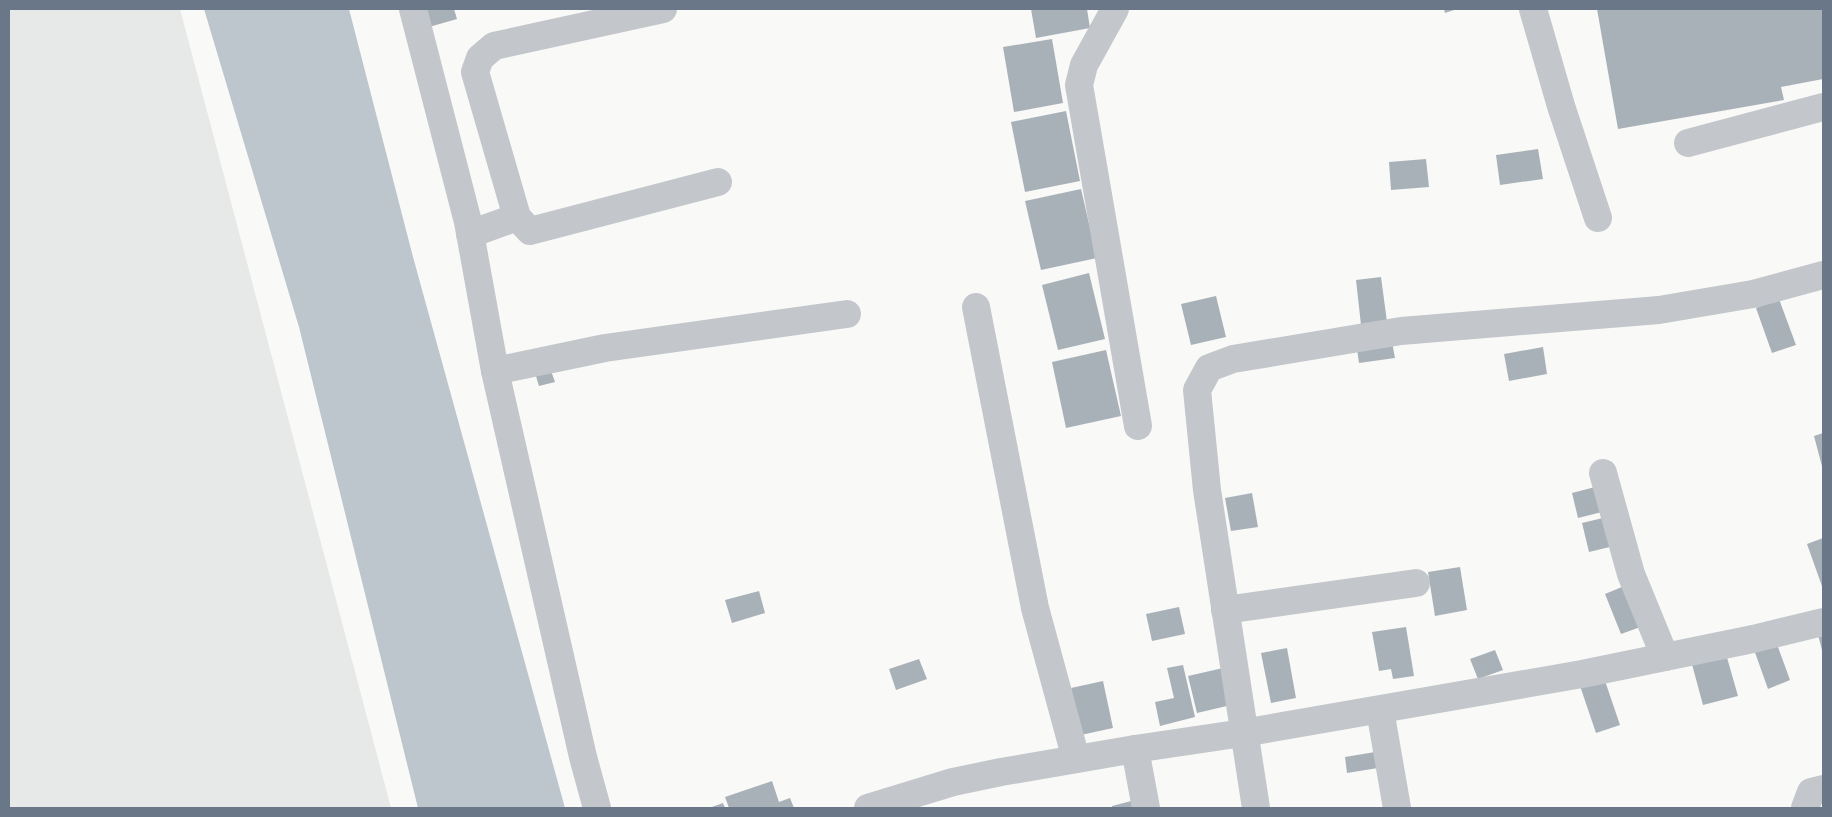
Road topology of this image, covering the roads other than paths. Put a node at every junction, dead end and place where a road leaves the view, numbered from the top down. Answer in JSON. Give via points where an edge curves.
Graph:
{"nodes":[{"id":1,"x":413,"y":9,"type":"edge"},
{"id":2,"x":663,"y":9,"type":"edge"},
{"id":3,"x":1115,"y":9,"type":"edge"},
{"id":4,"x":1533,"y":9,"type":"edge"},
{"id":5,"x":1823,"y":107,"type":"edge"},
{"id":6,"x":1688,"y":142,"type":"dead end"},
{"id":7,"x":718,"y":182,"type":"dead end"},
{"id":8,"x":517,"y":218,"type":"junction"},
{"id":9,"x":1598,"y":218,"type":"dead end"},
{"id":10,"x":470,"y":234,"type":"junction"},
{"id":11,"x":1823,"y":275,"type":"edge"},
{"id":12,"x":976,"y":307,"type":"dead end"},
{"id":13,"x":847,"y":314,"type":"dead end"},
{"id":14,"x":495,"y":371,"type":"junction"},
{"id":15,"x":1138,"y":426,"type":"dead end"},
{"id":16,"x":1603,"y":472,"type":"dead end"},
{"id":17,"x":1416,"y":583,"type":"dead end"},
{"id":18,"x":1225,"y":610,"type":"junction"},
{"id":19,"x":1823,"y":622,"type":"edge"},
{"id":20,"x":1665,"y":657,"type":"junction"},
{"id":21,"x":1380,"y":710,"type":"junction"},
{"id":22,"x":1243,"y":734,"type":"junction"},
{"id":23,"x":1135,"y":749,"type":"junction"},
{"id":24,"x":1076,"y":758,"type":"junction"},
{"id":25,"x":1823,"y":789,"type":"edge"},
{"id":26,"x":597,"y":808,"type":"edge"},
{"id":27,"x":868,"y":808,"type":"edge"},
{"id":28,"x":1146,"y":808,"type":"edge"},
{"id":29,"x":1256,"y":808,"type":"edge"},
{"id":30,"x":1397,"y":808,"type":"edge"},
{"id":31,"x":1806,"y":808,"type":"edge"}],
"edges":[{"from":1,"to":10,"type":"street"},
{"from":2,"to":8,"type":"street","via":[[494,46],[480,58],[475,72]]},
{"from":3,"to":15,"type":"street","via":[[1084,65],[1080,85]]},
{"from":4,"to":9,"type":"street"},
{"from":5,"to":6,"type":"street"},
{"from":7,"to":8,"type":"street","via":[[530,231]]},
{"from":8,"to":10,"type":"street"},
{"from":10,"to":14,"type":"street"},
{"from":11,"to":18,"type":"street","via":[[1753,294],[1659,310],[1401,331],[1233,359],[1209,368],[1197,390],[1207,490]]},
{"from":12,"to":24,"type":"street","via":[[1035,608]]},
{"from":13,"to":14,"type":"street","via":[[605,348]]},
{"from":14,"to":26,"type":"street"},
{"from":16,"to":20,"type":"street","via":[[1631,574]]},
{"from":17,"to":18,"type":"street"},
{"from":18,"to":22,"type":"street"},
{"from":19,"to":20,"type":"street"},
{"from":20,"to":21,"type":"street"},
{"from":21,"to":22,"type":"street"},
{"from":21,"to":30,"type":"street"},
{"from":22,"to":23,"type":"street"},
{"from":22,"to":29,"type":"street"},
{"from":23,"to":24,"type":"street"},
{"from":23,"to":28,"type":"street"},
{"from":24,"to":27,"type":"street","via":[[953,782]]},
{"from":25,"to":31,"type":"street","via":[[1811,792]]}]}
